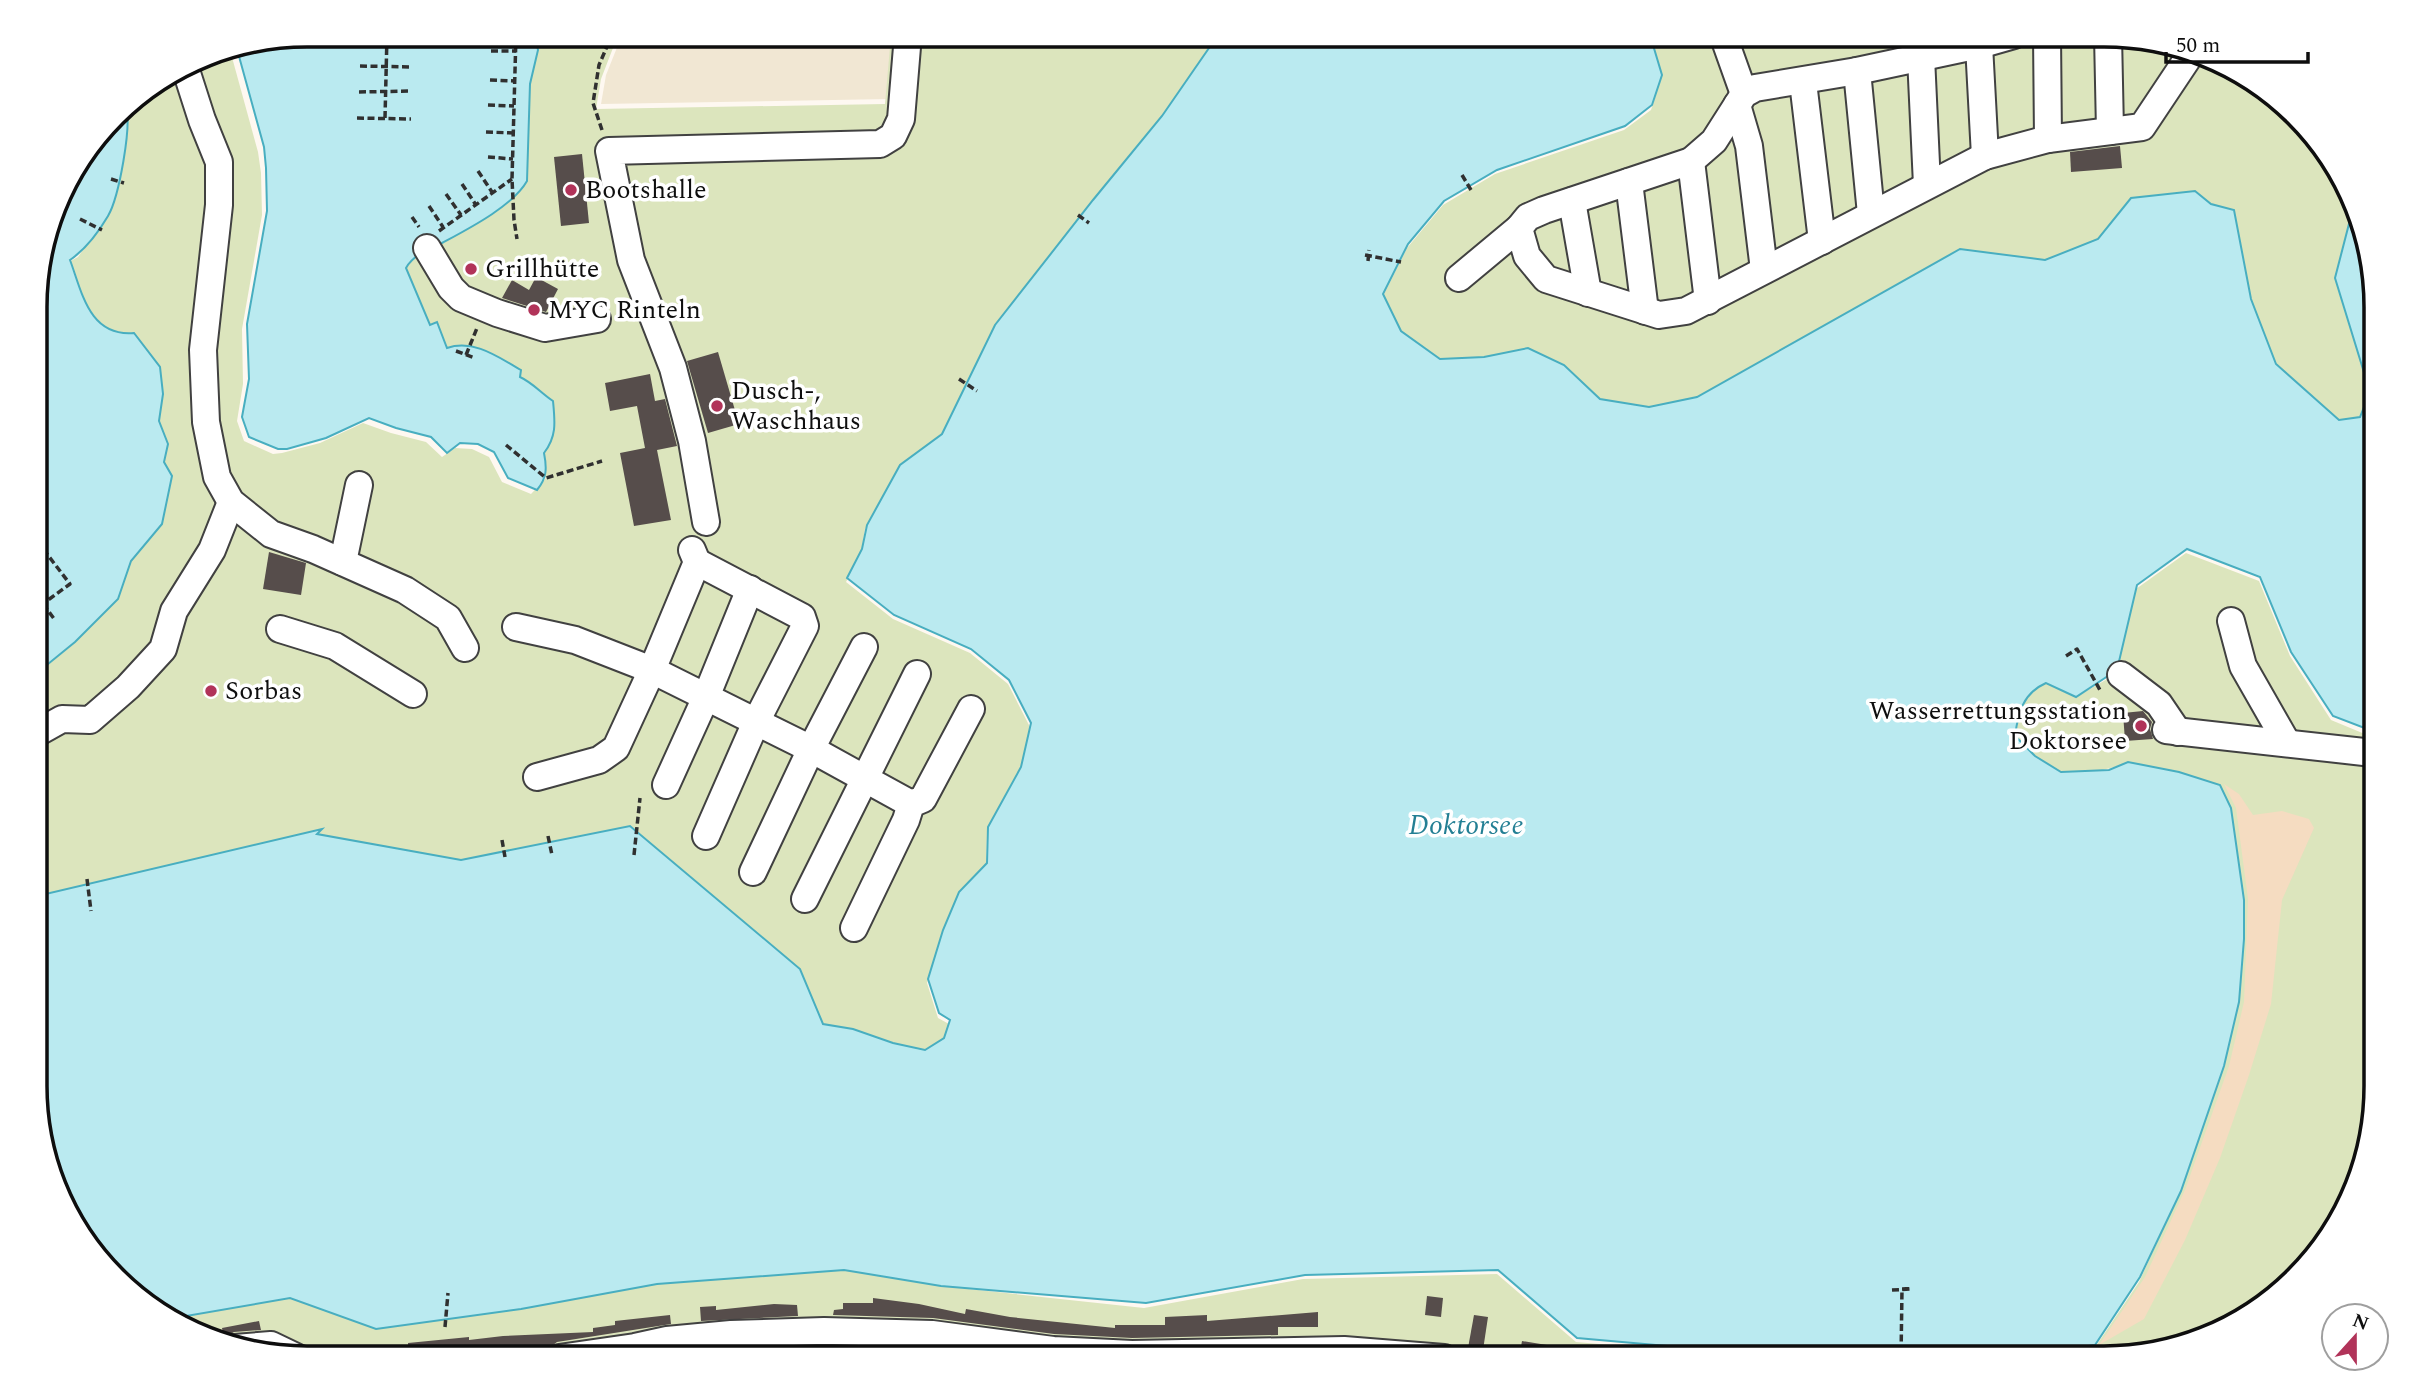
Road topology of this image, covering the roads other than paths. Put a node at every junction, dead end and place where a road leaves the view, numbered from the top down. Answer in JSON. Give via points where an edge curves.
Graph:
{"nodes":[{"id":1,"x":907,"y":47,"type":"edge"},
{"id":2,"x":1726,"y":47,"type":"edge"},
{"id":3,"x":1969,"y":47,"type":"edge"},
{"id":4,"x":1979,"y":47,"type":"edge"},
{"id":5,"x":2047,"y":47,"type":"edge"},
{"id":6,"x":2108,"y":47,"type":"edge"},
{"id":7,"x":1921,"y":57,"type":"junction"},
{"id":8,"x":2186,"y":60,"type":"edge"},
{"id":9,"x":1857,"y":71,"type":"junction"},
{"id":10,"x":188,"y":76,"type":"edge"},
{"id":11,"x":1803,"y":82,"type":"junction"},
{"id":12,"x":1740,"y":100,"type":"junction"},
{"id":13,"x":2110,"y":131,"type":"junction"},
{"id":14,"x":2048,"y":139,"type":"junction"},
{"id":15,"x":1985,"y":156,"type":"junction"},
{"id":16,"x":1690,"y":161,"type":"junction"},
{"id":17,"x":1629,"y":182,"type":"junction"},
{"id":18,"x":1927,"y":185,"type":"junction"},
{"id":19,"x":1572,"y":201,"type":"junction"},
{"id":20,"x":1871,"y":214,"type":"junction"},
{"id":21,"x":1519,"y":228,"type":"junction"},
{"id":22,"x":427,"y":236,"type":"road end"},
{"id":23,"x":1822,"y":241,"type":"junction"},
{"id":24,"x":1764,"y":270,"type":"junction"},
{"id":25,"x":1459,"y":278,"type":"dead end"},
{"id":26,"x":1588,"y":293,"type":"junction"},
{"id":27,"x":1708,"y":301,"type":"junction"},
{"id":28,"x":1646,"y":311,"type":"junction"},
{"id":29,"x":597,"y":319,"type":"dead end"},
{"id":30,"x":359,"y":485,"type":"dead end"},
{"id":31,"x":231,"y":502,"type":"junction"},
{"id":32,"x":706,"y":522,"type":"dead end"},
{"id":33,"x":343,"y":562,"type":"junction"},
{"id":34,"x":750,"y":589,"type":"junction"},
{"id":35,"x":2231,"y":621,"type":"dead end"},
{"id":36,"x":516,"y":627,"type":"dead end"},
{"id":37,"x":280,"y":629,"type":"dead end"},
{"id":38,"x":863,"y":647,"type":"dead end"},
{"id":39,"x":466,"y":648,"type":"dead end"},
{"id":40,"x":652,"y":670,"type":"junction"},
{"id":41,"x":917,"y":674,"type":"dead end"},
{"id":42,"x":2121,"y":675,"type":"dead end"},
{"id":43,"x":413,"y":694,"type":"dead end"},
{"id":44,"x":706,"y":697,"type":"junction"},
{"id":45,"x":971,"y":709,"type":"dead end"},
{"id":46,"x":756,"y":722,"type":"junction"},
{"id":47,"x":47,"y":727,"type":"edge"},
{"id":48,"x":2287,"y":743,"type":"junction"},
{"id":49,"x":811,"y":749,"type":"junction"},
{"id":50,"x":2364,"y":752,"type":"edge"},
{"id":51,"x":537,"y":777,"type":"dead end"},
{"id":52,"x":865,"y":779,"type":"junction"},
{"id":53,"x":666,"y":785,"type":"dead end"},
{"id":54,"x":911,"y":804,"type":"junction"},
{"id":55,"x":706,"y":836,"type":"dead end"},
{"id":56,"x":753,"y":872,"type":"dead end"},
{"id":57,"x":805,"y":899,"type":"dead end"},
{"id":58,"x":854,"y":928,"type":"dead end"},
{"id":59,"x":637,"y":1346,"type":"edge"},
{"id":60,"x":1023,"y":1346,"type":"edge"}],
"edges":[{"from":1,"to":32,"type":"lane","via":[[901,119],[893,136],[880,144],[609,151],[631,260],[673,368],[692,440]]},
{"from":2,"to":12,"type":"lane"},
{"from":3,"to":7,"type":"lane"},
{"from":4,"to":15,"type":"lane"},
{"from":5,"to":14,"type":"lane"},
{"from":6,"to":13,"type":"lane"},
{"from":7,"to":9,"type":"lane"},
{"from":7,"to":18,"type":"lane"},
{"from":8,"to":13,"type":"lane","via":[[2141,127]]},
{"from":9,"to":11,"type":"lane"},
{"from":9,"to":20,"type":"lane"},
{"from":10,"to":31,"type":"lane","via":[[219,162],[219,205],[203,350],[206,422],[217,477]]},
{"from":11,"to":12,"type":"lane","via":[[1755,88]]},
{"from":11,"to":23,"type":"lane"},
{"from":12,"to":16,"type":"lane","via":[[1714,141]]},
{"from":12,"to":24,"type":"lane"},
{"from":13,"to":14,"type":"lane"},
{"from":14,"to":15,"type":"lane"},
{"from":15,"to":18,"type":"lane"},
{"from":16,"to":17,"type":"lane"},
{"from":16,"to":27,"type":"lane"},
{"from":17,"to":19,"type":"lane"},
{"from":17,"to":28,"type":"lane"},
{"from":18,"to":20,"type":"lane"},
{"from":19,"to":21,"type":"lane","via":[[1528,217]]},
{"from":19,"to":26,"type":"lane"},
{"from":20,"to":23,"type":"lane"},
{"from":21,"to":25,"type":"lane"},
{"from":21,"to":26,"type":"lane","via":[[1527,256],[1546,279]]},
{"from":22,"to":29,"type":"lane","via":[[451,288],[461,298],[545,328]]},
{"from":23,"to":24,"type":"lane"},
{"from":24,"to":27,"type":"lane"},
{"from":26,"to":28,"type":"lane"},
{"from":27,"to":28,"type":"lane","via":[[1686,311],[1658,315]]},
{"from":30,"to":33,"type":"lane"},
{"from":31,"to":33,"type":"lane","via":[[271,534]]},
{"from":31,"to":47,"type":"lane","via":[[212,550],[174,611],[163,649],[90,720],[62,719]]},
{"from":33,"to":39,"type":"lane","via":[[405,590],[448,618]]},
{"from":34,"to":40,"type":"lane","via":[[695,556]]},
{"from":34,"to":44,"type":"lane"},
{"from":34,"to":46,"type":"lane","via":[[802,617],[805,626]]},
{"from":35,"to":48,"type":"lane","via":[[2243,666]]},
{"from":36,"to":40,"type":"lane","via":[[575,640]]},
{"from":37,"to":43,"type":"lane","via":[[335,646]]},
{"from":38,"to":49,"type":"lane"},
{"from":40,"to":44,"type":"lane"},
{"from":40,"to":51,"type":"lane","via":[[616,748],[599,760]]},
{"from":41,"to":52,"type":"lane"},
{"from":42,"to":48,"type":"lane","via":[[2159,704],[2172,731]]},
{"from":44,"to":46,"type":"lane"},
{"from":44,"to":53,"type":"lane"},
{"from":45,"to":54,"type":"lane","via":[[923,799]]},
{"from":46,"to":49,"type":"lane"},
{"from":46,"to":55,"type":"lane"},
{"from":48,"to":50,"type":"lane"},
{"from":49,"to":52,"type":"lane"},
{"from":49,"to":56,"type":"lane"},
{"from":52,"to":54,"type":"lane"},
{"from":52,"to":57,"type":"lane"},
{"from":54,"to":58,"type":"lane"},
{"from":59,"to":60,"type":"lane","via":[[731,1334],[824,1331],[933,1334]]}]}
